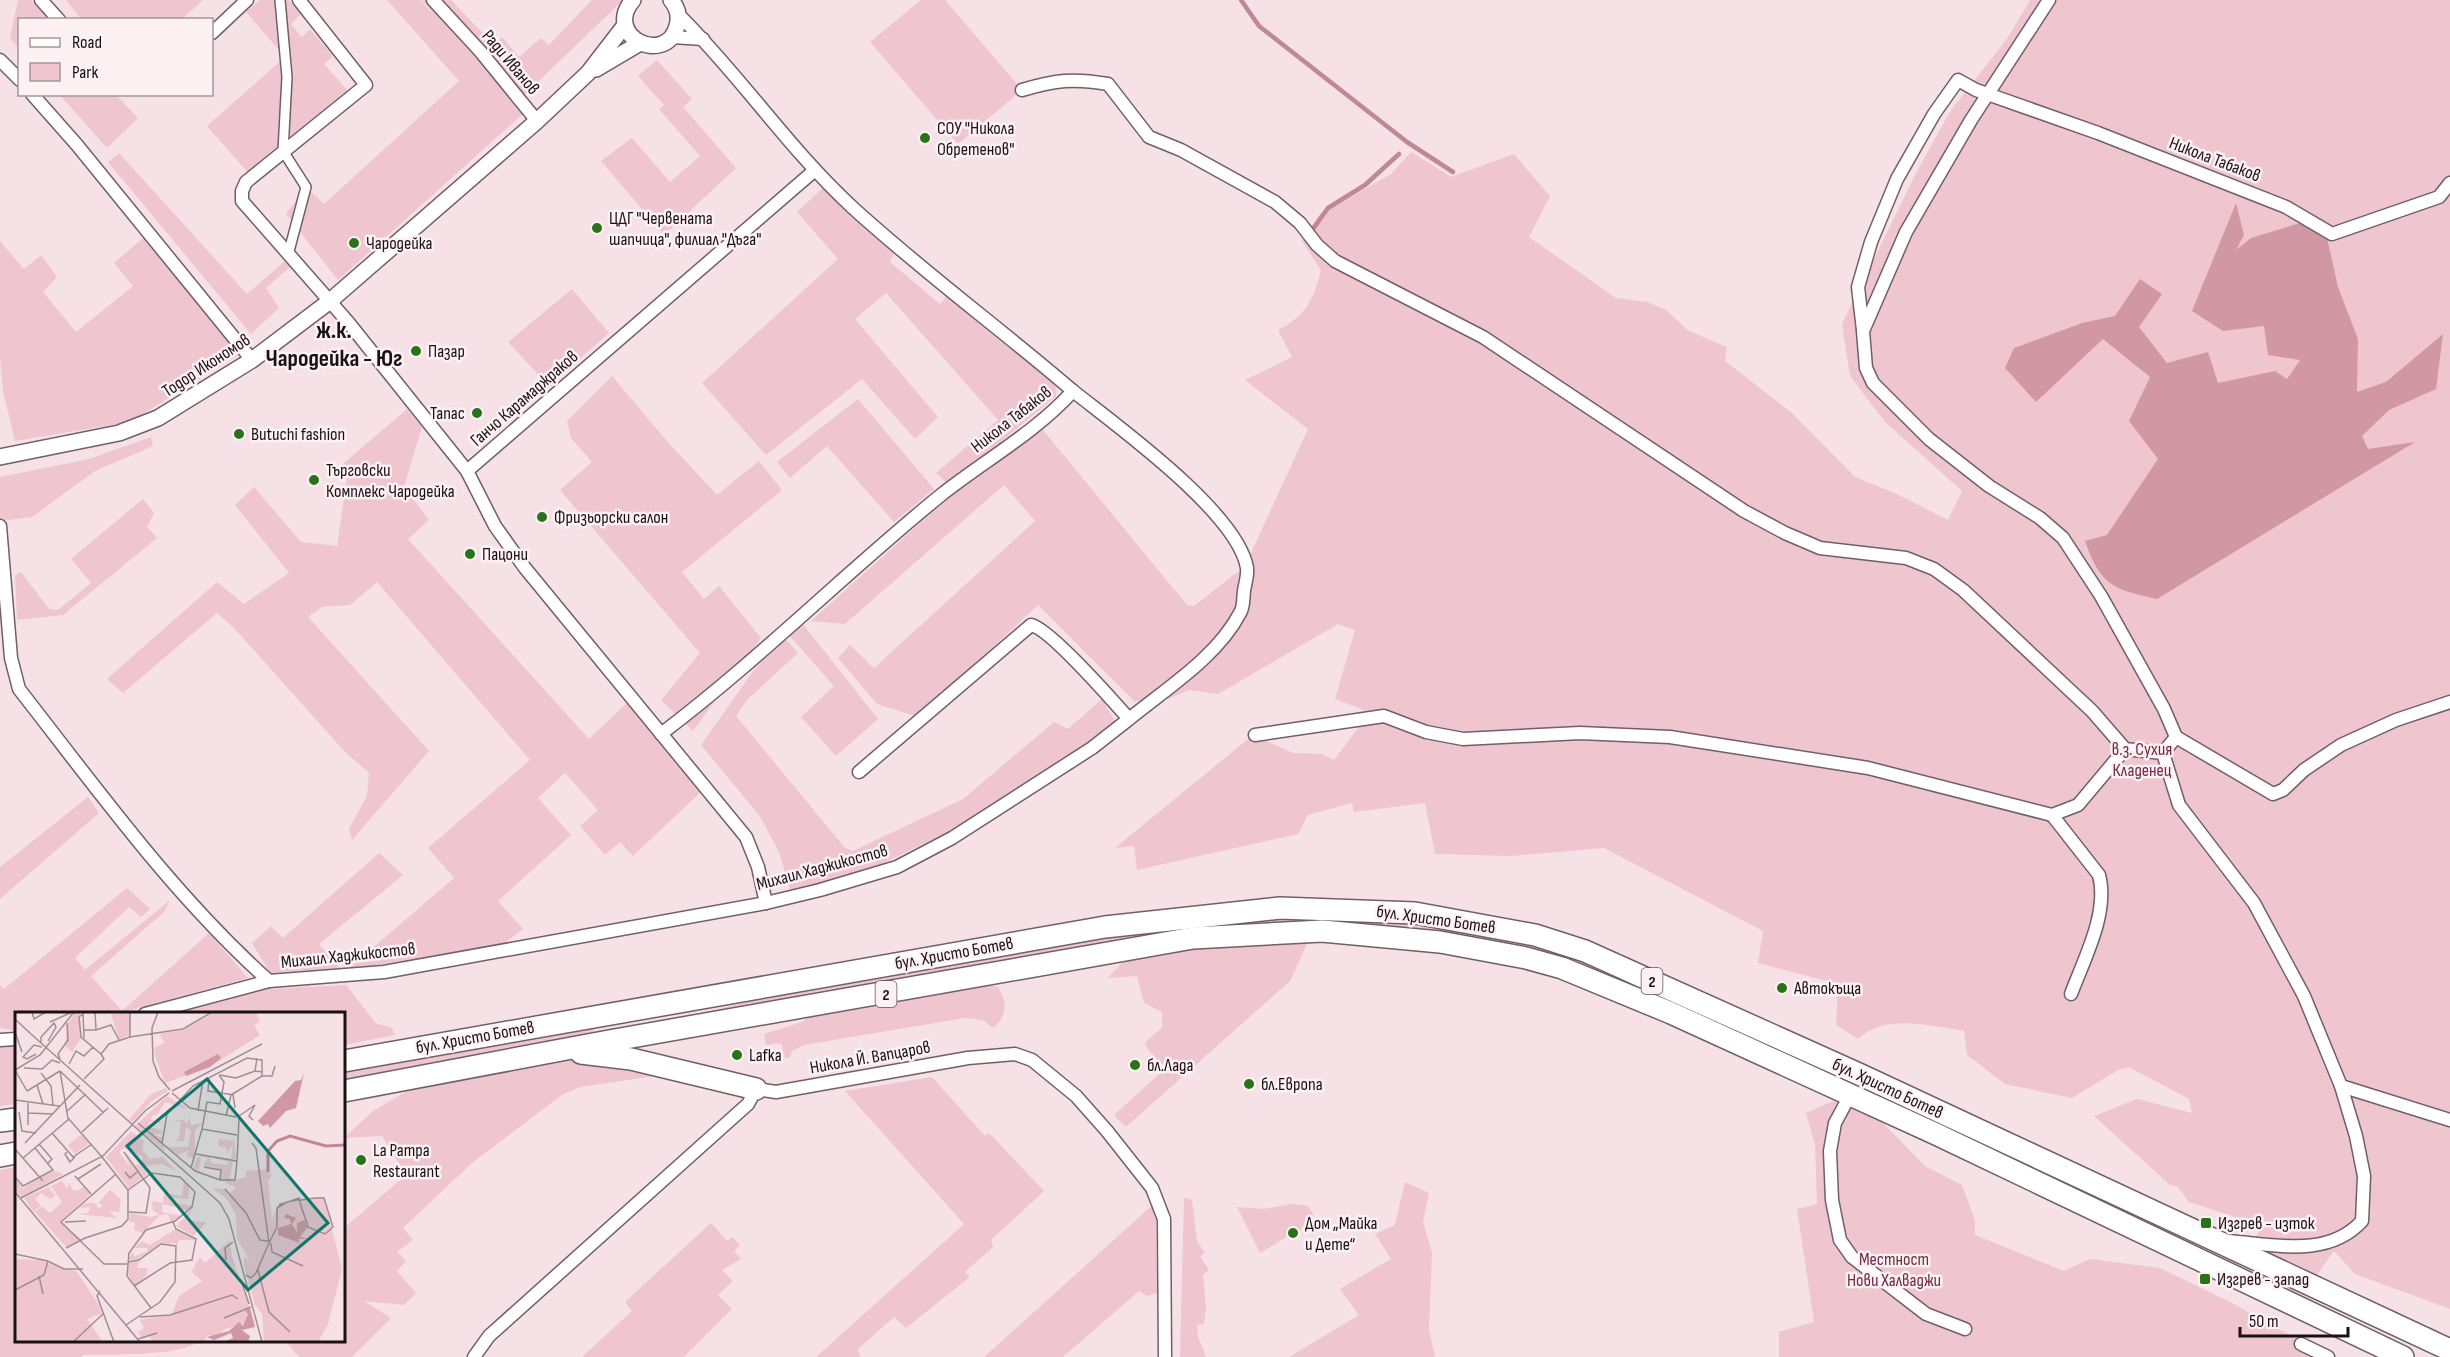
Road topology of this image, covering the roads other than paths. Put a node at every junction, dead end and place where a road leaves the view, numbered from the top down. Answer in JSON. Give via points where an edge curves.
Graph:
{"nodes":[{"id":1,"x":40,"y":0,"type":"edge"},
{"id":2,"x":247,"y":0,"type":"edge"},
{"id":3,"x":280,"y":0,"type":"edge"},
{"id":4,"x":299,"y":0,"type":"edge"},
{"id":5,"x":433,"y":0,"type":"edge"},
{"id":6,"x":633,"y":0,"type":"edge"},
{"id":7,"x":671,"y":0,"type":"edge"},
{"id":8,"x":2049,"y":0,"type":"edge"},
{"id":9,"x":678,"y":14,"type":"junction"},
{"id":10,"x":57,"y":18,"type":"edge"},
{"id":11,"x":625,"y":25,"type":"junction"},
{"id":12,"x":213,"y":32,"type":"edge"},
{"id":13,"x":672,"y":37,"type":"junction"},
{"id":14,"x":703,"y":39,"type":"junction"},
{"id":15,"x":640,"y":43,"type":"junction"},
{"id":16,"x":0,"y":60,"type":"edge"},
{"id":17,"x":588,"y":74,"type":"junction"},
{"id":18,"x":18,"y":78,"type":"edge"},
{"id":19,"x":1022,"y":90,"type":"dead end"},
{"id":20,"x":1987,"y":94,"type":"junction"},
{"id":21,"x":34,"y":96,"type":"edge"},
{"id":22,"x":537,"y":121,"type":"junction"},
{"id":23,"x":283,"y":150,"type":"junction"},
{"id":24,"x":814,"y":170,"type":"junction"},
{"id":25,"x":2450,"y":183,"type":"edge"},
{"id":26,"x":288,"y":255,"type":"junction"},
{"id":27,"x":330,"y":301,"type":"junction"},
{"id":28,"x":1863,"y":331,"type":"junction"},
{"id":29,"x":252,"y":360,"type":"junction"},
{"id":30,"x":1073,"y":391,"type":"junction"},
{"id":31,"x":0,"y":457,"type":"edge"},
{"id":32,"x":467,"y":471,"type":"junction"},
{"id":33,"x":0,"y":526,"type":"edge"},
{"id":34,"x":2450,"y":702,"type":"edge"},
{"id":35,"x":1129,"y":719,"type":"junction"},
{"id":36,"x":661,"y":734,"type":"junction"},
{"id":37,"x":1255,"y":735,"type":"dead end"},
{"id":38,"x":2176,"y":737,"type":"junction"},
{"id":39,"x":2125,"y":749,"type":"junction"},
{"id":40,"x":2163,"y":753,"type":"junction"},
{"id":41,"x":859,"y":772,"type":"dead end"},
{"id":42,"x":2052,"y":815,"type":"junction"},
{"id":43,"x":766,"y":903,"type":"junction"},
{"id":44,"x":269,"y":981,"type":"junction"},
{"id":45,"x":2071,"y":994,"type":"dead end"},
{"id":46,"x":639,"y":1008,"type":"junction"},
{"id":47,"x":153,"y":1012,"type":"edge"},
{"id":48,"x":588,"y":1016,"type":"junction"},
{"id":49,"x":683,"y":1029,"type":"junction"},
{"id":50,"x":15,"y":1039,"type":"edge"},
{"id":51,"x":0,"y":1040,"type":"edge"},
{"id":52,"x":609,"y":1041,"type":"junction"},
{"id":53,"x":550,"y":1052,"type":"junction"},
{"id":54,"x":630,"y":1059,"type":"junction"},
{"id":55,"x":345,"y":1061,"type":"edge"},
{"id":56,"x":668,"y":1067,"type":"junction"},
{"id":57,"x":2341,"y":1086,"type":"junction"},
{"id":58,"x":756,"y":1089,"type":"junction"},
{"id":59,"x":345,"y":1091,"type":"edge"},
{"id":60,"x":1848,"y":1099,"type":"dead end"},
{"id":61,"x":15,"y":1119,"type":"edge"},
{"id":62,"x":2450,"y":1120,"type":"edge"},
{"id":63,"x":0,"y":1121,"type":"edge"},
{"id":64,"x":15,"y":1153,"type":"edge"},
{"id":65,"x":0,"y":1156,"type":"edge"},
{"id":66,"x":2217,"y":1240,"type":"junction"},
{"id":67,"x":1965,"y":1329,"type":"dead end"},
{"id":68,"x":2301,"y":1344,"type":"dead end"},
{"id":69,"x":2450,"y":1350,"type":"edge"},
{"id":70,"x":474,"y":1357,"type":"edge"},
{"id":71,"x":1165,"y":1357,"type":"edge"},
{"id":72,"x":2328,"y":1357,"type":"edge"},
{"id":73,"x":2403,"y":1357,"type":"edge"}],
"edges":[{"from":1,"to":10,"type":"street"},
{"from":2,"to":12,"type":"street"},
{"from":3,"to":23,"type":"street","via":[[287,77]]},
{"from":4,"to":23,"type":"street","via":[[366,85]]},
{"from":5,"to":22,"type":"street","name":"Ради Иванов"},
{"from":6,"to":11,"type":"street","via":[[626,10]]},
{"from":7,"to":9,"type":"street"},
{"from":8,"to":20,"type":"street"},
{"from":9,"to":13,"type":"street"},
{"from":9,"to":14,"type":"street","name":"Никола Табаков"},
{"from":11,"to":15,"type":"street"},
{"from":11,"to":17,"type":"street"},
{"from":13,"to":14,"type":"street"},
{"from":13,"to":15,"type":"street","via":[[657,46]]},
{"from":14,"to":24,"type":"street","name":"Никола Табаков"},
{"from":15,"to":17,"type":"street"},
{"from":16,"to":18,"type":"street"},
{"from":17,"to":22,"type":"street","name":"Тодор Икономов"},
{"from":19,"to":39,"type":"street","via":[[1076,78],[1108,84],[1149,137],[1181,150],[1275,202],[1335,261],[1483,337],[1744,511],[1820,548],[1906,558],[1934,568],[1963,590],[2092,711]]},
{"from":20,"to":25,"type":"street","name":"Никола Табаков","via":[[2286,207],[2332,234],[2439,197]]},
{"from":20,"to":28,"type":"street","via":[[1906,232]]},
{"from":20,"to":28,"type":"street","name":"Никола Табаков","via":[[1958,80],[1897,179],[1871,242],[1858,287]]},
{"from":21,"to":29,"type":"street"},
{"from":22,"to":27,"type":"street","name":"Тодор Икономов"},
{"from":23,"to":26,"type":"street","via":[[306,187]]},
{"from":23,"to":26,"type":"street","via":[[246,182],[242,191],[243,201]]},
{"from":24,"to":30,"type":"street","name":"Никола Табаков"},
{"from":24,"to":32,"type":"street","name":"Ганчо Карамаджраков"},
{"from":26,"to":27,"type":"street"},
{"from":27,"to":29,"type":"street","name":"Тодор Икономов"},
{"from":27,"to":32,"type":"street"},
{"from":28,"to":38,"type":"street","via":[[1866,368],[1873,383],[1896,409],[1989,486],[2040,518],[2063,538],[2101,596]]},
{"from":29,"to":31,"type":"street","name":"Тодор Икономов","via":[[148,422],[119,433]]},
{"from":30,"to":35,"type":"street","name":"Михаил Хаджикостов","via":[[1169,469],[1214,513],[1235,541],[1247,568],[1242,611],[1226,635],[1211,652]]},
{"from":30,"to":36,"type":"street","name":"Никола Табаков","via":[[941,495],[711,696]]},
{"from":32,"to":36,"type":"street","name":"Ганчо Карамаджраков","via":[[495,526],[525,568]]},
{"from":33,"to":44,"type":"street","name":"Михаил Хаджикостов","via":[[7,628],[19,689],[181,895]]},
{"from":34,"to":38,"type":"street","via":[[2396,720],[2341,745],[2273,794]]},
{"from":35,"to":41,"type":"street","via":[[1069,655],[1039,626],[1032,625]]},
{"from":35,"to":43,"type":"street","name":"Михаил Хаджикостов","via":[[1092,748],[952,838],[897,867]]},
{"from":36,"to":43,"type":"street","name":"Ганчо Карамаджраков","via":[[746,837]]},
{"from":37,"to":42,"type":"street","via":[[1384,716],[1425,732],[1463,739],[1580,733],[1670,736],[1868,768]]},
{"from":38,"to":40,"type":"street"},
{"from":39,"to":40,"type":"street"},
{"from":39,"to":42,"type":"street","via":[[2078,805]]},
{"from":40,"to":57,"type":"street","via":[[2179,805],[2254,903],[2304,996]]},
{"from":42,"to":45,"type":"street","via":[[2099,875],[2102,886],[2095,927]]},
{"from":43,"to":44,"type":"street","name":"Михаил Хаджикостов","via":[[384,972]]},
{"from":44,"to":47,"type":"street","name":"Михаил Хаджикостов"},
{"from":46,"to":48,"type":"highway","name":"бул. Христо Ботев","number":"2"},
{"from":46,"to":52,"type":"highway","via":[[614,1024]]},
{"from":46,"to":66,"type":"highway","name":"бул. Христо Ботев","number":"2","via":[[1105,927],[1280,908],[1415,913],[1513,930],[1585,951]]},
{"from":48,"to":52,"type":"highway","via":[[600,1024]]},
{"from":48,"to":55,"type":"highway","name":"бул. Христо Ботев","number":"2"},
{"from":49,"to":52,"type":"highway","name":"бул. Христо Ботев","number":"2"},
{"from":49,"to":56,"type":"highway","via":[[668,1038],[665,1045]]},
{"from":49,"to":73,"type":"highway","name":"бул. Христо Ботев","number":"2","via":[[1193,939],[1322,931],[1485,950],[1562,968],[1671,1013]]},
{"from":50,"to":51,"type":"street"},
{"from":52,"to":53,"type":"highway","name":"бул. Христо Ботев","number":"2"},
{"from":52,"to":54,"type":"highway"},
{"from":53,"to":54,"type":"highway"},
{"from":53,"to":59,"type":"highway","name":"бул. Христо Ботев","number":"2"},
{"from":54,"to":56,"type":"highway"},
{"from":56,"to":58,"type":"highway"},
{"from":57,"to":62,"type":"street"},
{"from":57,"to":66,"type":"street","via":[[2364,1176],[2362,1221],[2353,1232],[2330,1243],[2306,1247]]},
{"from":58,"to":70,"type":"street","via":[[752,1100],[489,1336]]},
{"from":58,"to":71,"type":"street","name":"Никола Й. Вапцаров","via":[[776,1092],[968,1058],[1015,1054],[1032,1060],[1076,1096],[1146,1180],[1160,1203],[1164,1219]]},
{"from":60,"to":67,"type":"street","via":[[1835,1123],[1830,1151],[1832,1200],[1840,1240],[1852,1257],[1926,1314]]},
{"from":61,"to":63,"type":"highway"},
{"from":64,"to":65,"type":"highway"},
{"from":66,"to":69,"type":"highway","name":"бул. Христо Ботев","number":"2"},
{"from":68,"to":72,"type":"street"}]}
